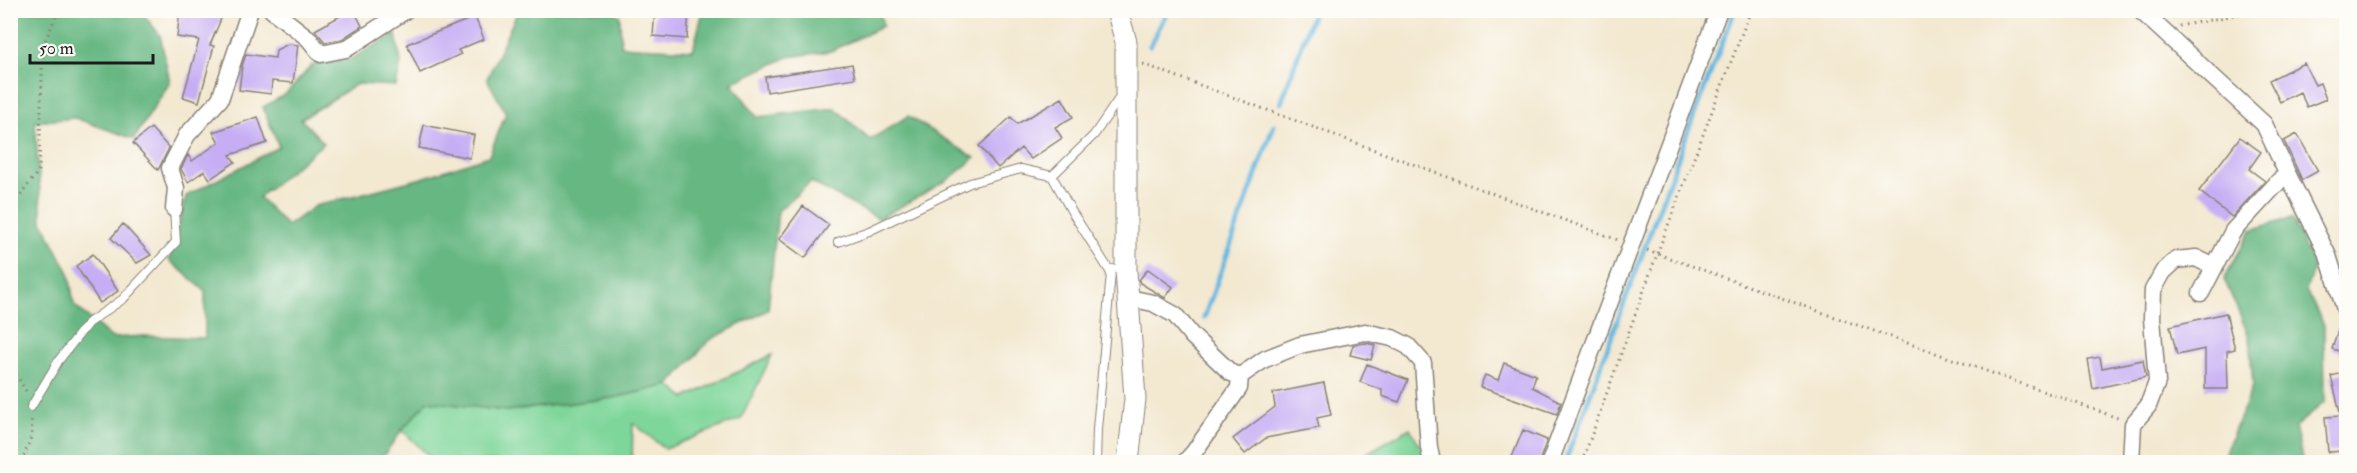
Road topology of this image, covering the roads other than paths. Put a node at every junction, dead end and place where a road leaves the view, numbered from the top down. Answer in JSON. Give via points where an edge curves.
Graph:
{"nodes":[{"id":1,"x":250,"y":10,"type":"edge"},
{"id":2,"x":272,"y":10,"type":"edge"},
{"id":3,"x":406,"y":10,"type":"edge"},
{"id":4,"x":1117,"y":10,"type":"edge"},
{"id":5,"x":1719,"y":10,"type":"edge"},
{"id":6,"x":2140,"y":10,"type":"edge"},
{"id":7,"x":1125,"y":91,"type":"junction"},
{"id":8,"x":2288,"y":175,"type":"junction"},
{"id":9,"x":1052,"y":176,"type":"junction"},
{"id":10,"x":174,"y":209,"type":"joint"},
{"id":11,"x":838,"y":242,"type":"dead end"},
{"id":12,"x":1128,"y":249,"type":"junction"},
{"id":13,"x":2214,"y":267,"type":"junction"},
{"id":14,"x":1111,"y":273,"type":"junction"},
{"id":15,"x":2201,"y":293,"type":"dead end"},
{"id":16,"x":1129,"y":298,"type":"junction"},
{"id":17,"x":2346,"y":312,"type":"edge"},
{"id":18,"x":1240,"y":375,"type":"junction"},
{"id":19,"x":31,"y":407,"type":"dead end"},
{"id":20,"x":1096,"y":462,"type":"edge"},
{"id":21,"x":1128,"y":462,"type":"edge"},
{"id":22,"x":1185,"y":462,"type":"edge"},
{"id":23,"x":1432,"y":462,"type":"edge"},
{"id":24,"x":1550,"y":462,"type":"edge"},
{"id":25,"x":2131,"y":462,"type":"edge"}],
"edges":[{"from":1,"to":10,"type":"street","via":[[220,99],[187,135],[170,168],[176,188]]},
{"from":2,"to":3,"type":"street","via":[[308,38],[321,54],[346,49]]},
{"from":4,"to":7,"type":"street","via":[[1126,42]]},
{"from":5,"to":24,"type":"street"},
{"from":6,"to":8,"type":"street","via":[[2264,124]]},
{"from":7,"to":9,"type":"lane","via":[[1094,135]]},
{"from":7,"to":12,"type":"street"},
{"from":8,"to":13,"type":"street","via":[[2233,231]]},
{"from":8,"to":17,"type":"street","via":[[2328,256]]},
{"from":9,"to":11,"type":"lane","via":[[1021,169],[970,183]]},
{"from":9,"to":14,"type":"lane"},
{"from":10,"to":19,"type":"lane","via":[[177,242],[123,299],[88,324],[59,360]]},
{"from":12,"to":14,"type":"lane"},
{"from":12,"to":16,"type":"street"},
{"from":13,"to":15,"type":"street"},
{"from":13,"to":25,"type":"street","via":[[2196,258],[2176,260],[2163,272],[2153,290],[2157,382],[2148,406],[2133,424]]},
{"from":14,"to":20,"type":"lane"},
{"from":16,"to":18,"type":"street","via":[[1153,303],[1174,315],[1231,373]]},
{"from":16,"to":21,"type":"street","via":[[1135,399]]},
{"from":18,"to":22,"type":"street","via":[[1239,388]]},
{"from":18,"to":23,"type":"street","via":[[1265,359],[1300,345],[1365,332],[1392,338],[1408,346],[1423,363]]}]}
